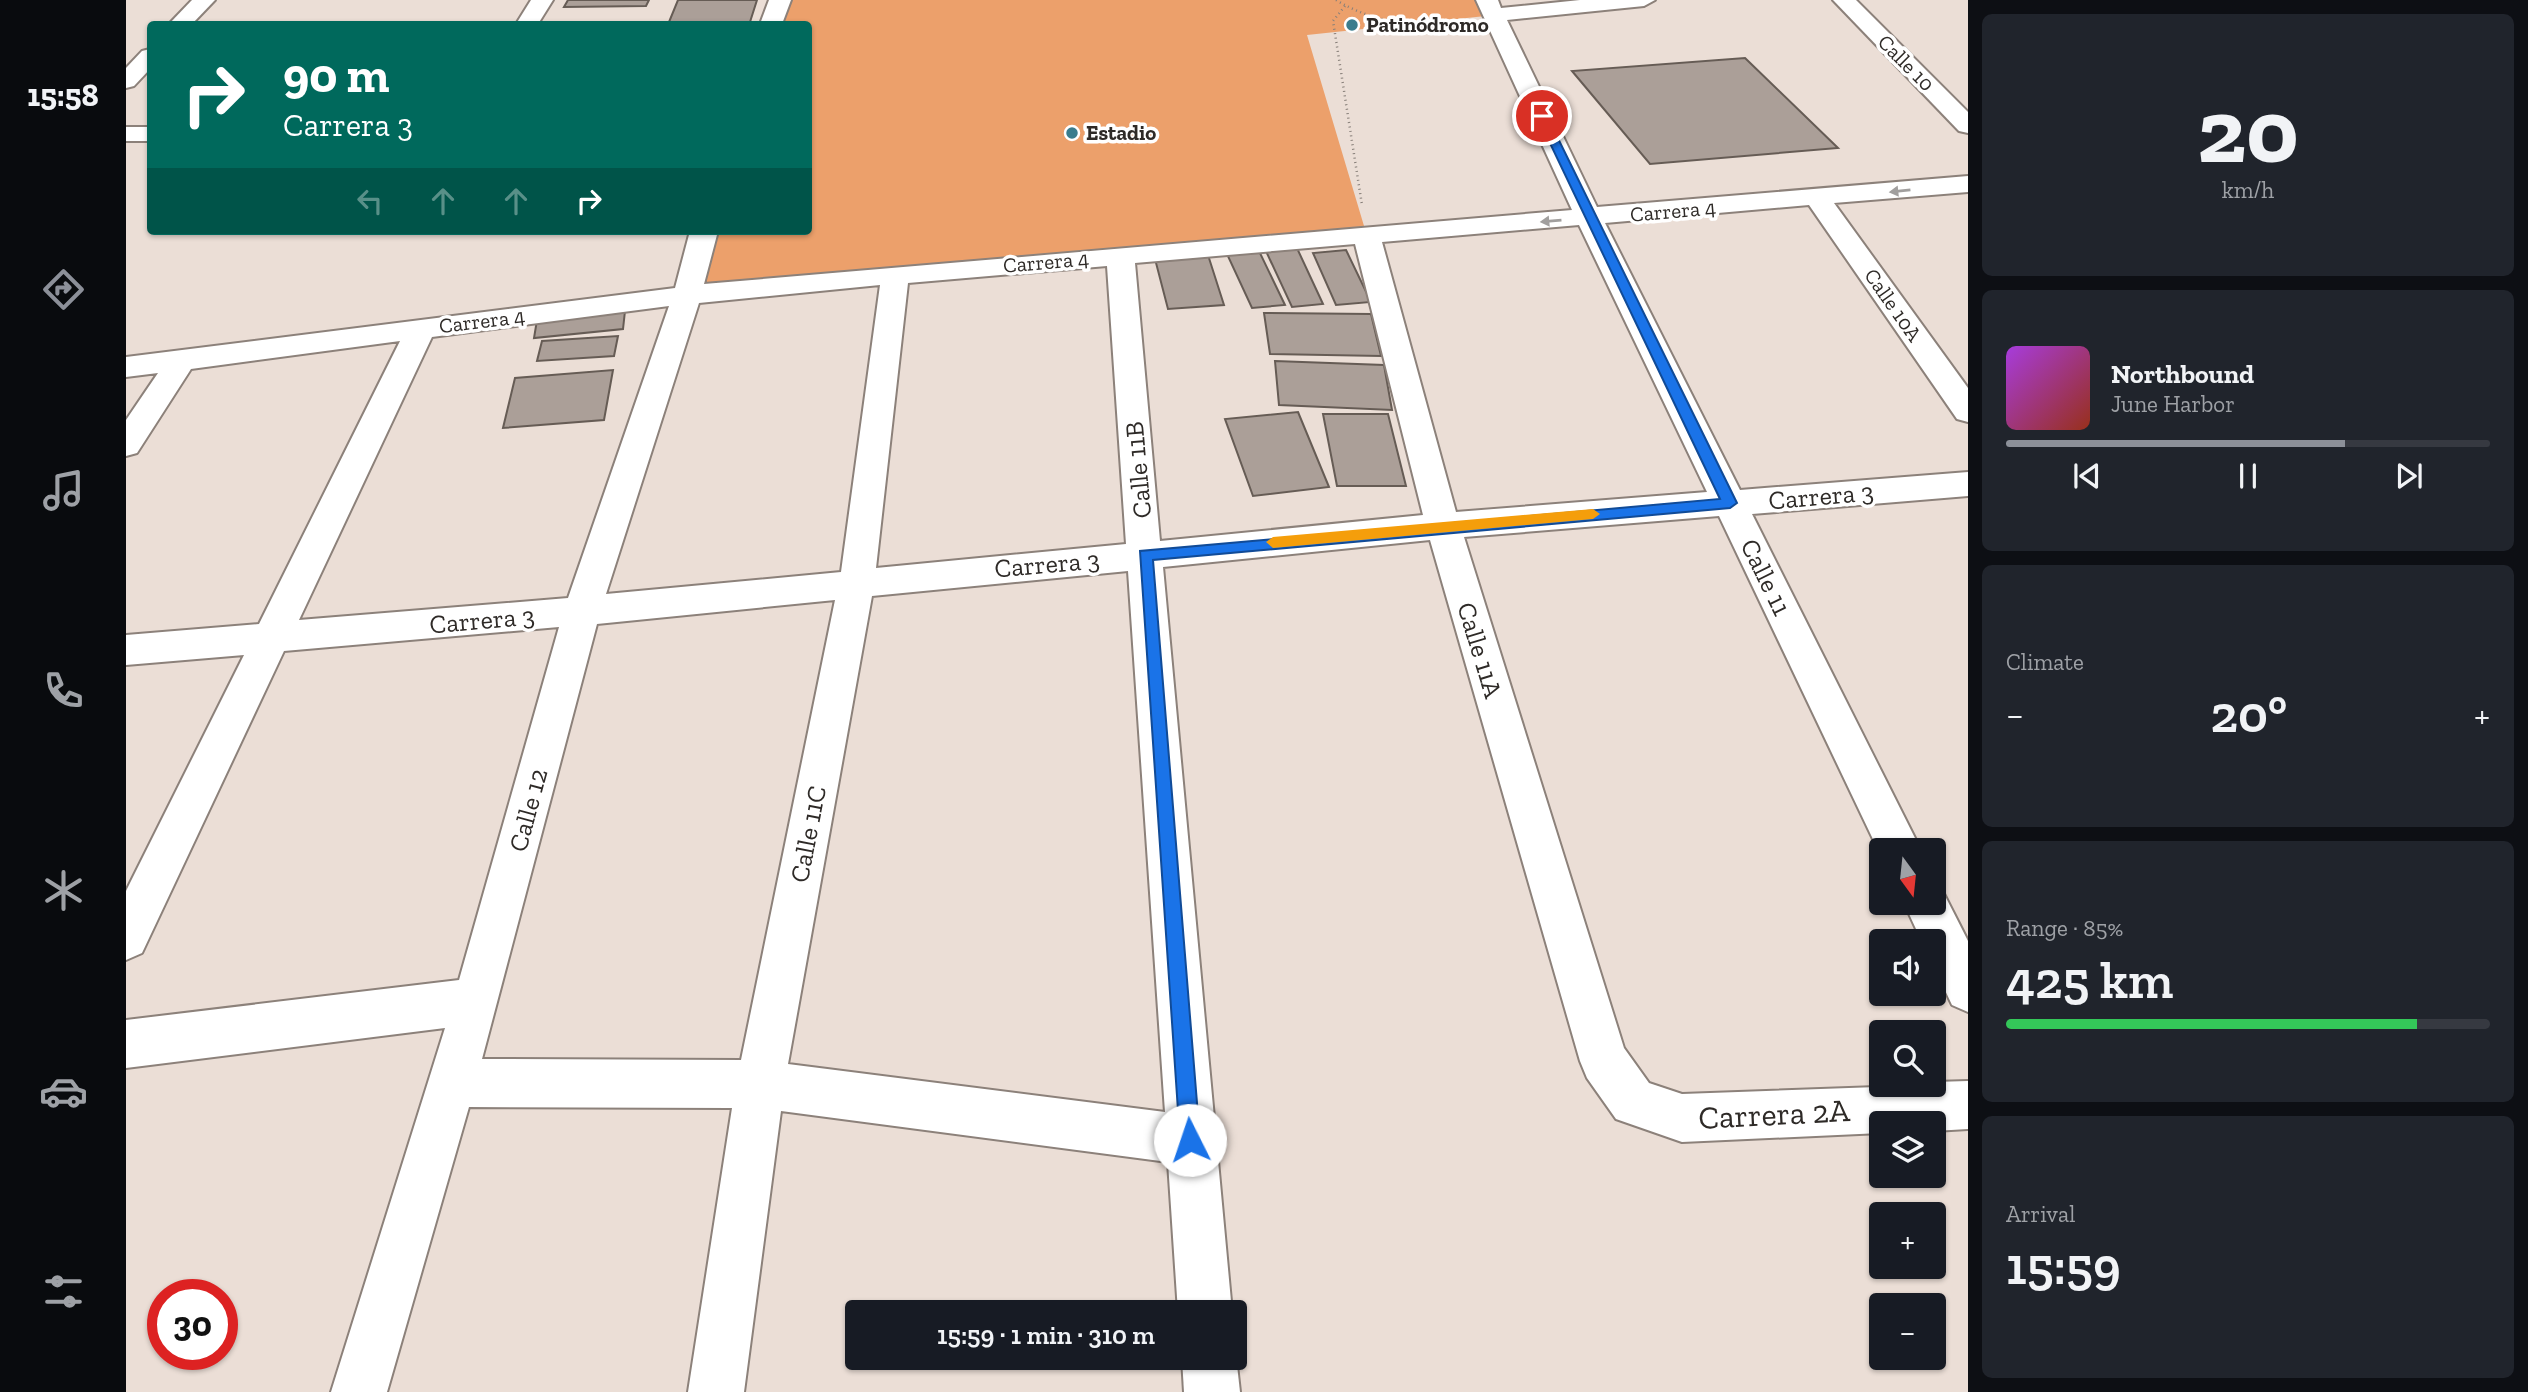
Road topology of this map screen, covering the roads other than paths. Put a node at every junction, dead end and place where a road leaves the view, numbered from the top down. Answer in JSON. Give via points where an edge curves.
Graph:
{"nodes":[{"id":1,"x":204,"y":0,"type":"edge"},
{"id":2,"x":542,"y":0,"type":"edge"},
{"id":3,"x":780,"y":0,"type":"edge"},
{"id":4,"x":1644,"y":0,"type":"edge"},
{"id":5,"x":1844,"y":0,"type":"edge"},
{"id":6,"x":1491,"y":7,"type":"edge"},
{"id":7,"x":183,"y":21,"type":"edge"},
{"id":8,"x":529,"y":21,"type":"edge"},
{"id":9,"x":772,"y":21,"type":"edge"},
{"id":10,"x":147,"y":59,"type":"edge"},
{"id":11,"x":126,"y":81,"type":"edge"},
{"id":12,"x":1968,"y":126,"type":"edge"},
{"id":13,"x":126,"y":134,"type":"edge"},
{"id":14,"x":147,"y":134,"type":"edge"},
{"id":15,"x":1968,"y":184,"type":"edge"},
{"id":16,"x":1818,"y":199,"type":"junction"},
{"id":17,"x":1589,"y":218,"type":"junction"},
{"id":18,"x":703,"y":235,"type":"edge"},
{"id":19,"x":1367,"y":236,"type":"junction"},
{"id":20,"x":1120,"y":256,"type":"junction"},
{"id":21,"x":895,"y":275,"type":"junction"},
{"id":22,"x":687,"y":295,"type":"junction"},
{"id":23,"x":421,"y":329,"type":"junction"},
{"id":24,"x":181,"y":361,"type":"junction"},
{"id":25,"x":126,"y":367,"type":"edge"},
{"id":26,"x":1968,"y":411,"type":"edge"},
{"id":27,"x":126,"y":445,"type":"edge"},
{"id":28,"x":1968,"y":484,"type":"edge"},
{"id":29,"x":1730,"y":503,"type":"junction"},
{"id":30,"x":1443,"y":526,"type":"junction"},
{"id":31,"x":1145,"y":555,"type":"junction"},
{"id":32,"x":858,"y":582,"type":"junction"},
{"id":33,"x":582,"y":611,"type":"junction"},
{"id":34,"x":270,"y":639,"type":"junction"},
{"id":35,"x":126,"y":650,"type":"edge"},
{"id":36,"x":1894,"y":838,"type":"edge"},
{"id":37,"x":1932,"y":915,"type":"edge"},
{"id":38,"x":126,"y":938,"type":"edge"},
{"id":39,"x":1968,"y":989,"type":"edge"},
{"id":40,"x":476,"y":1001,"type":"junction"},
{"id":41,"x":126,"y":1044,"type":"edge"},
{"id":42,"x":1604,"y":1060,"type":"joint"},
{"id":43,"x":452,"y":1083,"type":"junction"},
{"id":44,"x":760,"y":1084,"type":"junction"},
{"id":45,"x":1968,"y":1105,"type":"edge"},
{"id":46,"x":1190,"y":1140,"type":"junction"},
{"id":47,"x":1204,"y":1300,"type":"edge"},
{"id":48,"x":1210,"y":1370,"type":"edge"},
{"id":49,"x":359,"y":1392,"type":"edge"},
{"id":50,"x":716,"y":1392,"type":"edge"},
{"id":51,"x":1212,"y":1392,"type":"edge"}],
"edges":[{"from":1,"to":7,"type":"street"},
{"from":2,"to":8,"type":"street"},
{"from":3,"to":9,"type":"street"},
{"from":4,"to":6,"type":"street"},
{"from":5,"to":12,"type":"street","name":"Calle 10"},
{"from":6,"to":17,"type":"street","name":"Calle 11"},
{"from":10,"to":11,"type":"street"},
{"from":13,"to":14,"type":"street"},
{"from":15,"to":16,"type":"street","name":"Carrera 4","one_way":true},
{"from":16,"to":17,"type":"street","name":"Carrera 4"},
{"from":16,"to":26,"type":"street","name":"Calle 10A"},
{"from":17,"to":19,"type":"street","name":"Carrera 4","one_way":true},
{"from":17,"to":29,"type":"street","name":"Calle 11"},
{"from":18,"to":22,"type":"street","name":"Calle 12"},
{"from":19,"to":20,"type":"street","name":"Carrera 4"},
{"from":19,"to":30,"type":"street","name":"Calle 11A"},
{"from":20,"to":21,"type":"street","name":"Carrera 4"},
{"from":20,"to":31,"type":"street","name":"Calle 11B"},
{"from":21,"to":22,"type":"street","name":"Carrera 4"},
{"from":21,"to":32,"type":"street","name":"Calle 11C"},
{"from":22,"to":23,"type":"street","name":"Carrera 4"},
{"from":22,"to":33,"type":"street","name":"Calle 12"},
{"from":23,"to":24,"type":"street","name":"Carrera 4"},
{"from":23,"to":34,"type":"street"},
{"from":24,"to":25,"type":"street","name":"Carrera 4"},
{"from":24,"to":27,"type":"street"},
{"from":28,"to":29,"type":"street","name":"Carrera 3"},
{"from":29,"to":30,"type":"street","name":"Carrera 3"},
{"from":29,"to":36,"type":"street","name":"Calle 11"},
{"from":30,"to":31,"type":"street","name":"Carrera 3"},
{"from":30,"to":42,"type":"street","name":"Calle 11A"},
{"from":31,"to":32,"type":"street","name":"Carrera 3"},
{"from":31,"to":46,"type":"street","name":"Calle 11B"},
{"from":32,"to":33,"type":"street","name":"Carrera 3"},
{"from":32,"to":44,"type":"street","name":"Calle 11C"},
{"from":33,"to":34,"type":"street","name":"Carrera 3"},
{"from":33,"to":40,"type":"street","name":"Calle 12"},
{"from":34,"to":35,"type":"street","name":"Carrera 3"},
{"from":34,"to":38,"type":"street"},
{"from":37,"to":39,"type":"street"},
{"from":40,"to":41,"type":"street"},
{"from":40,"to":43,"type":"street","name":"Calle 12"},
{"from":42,"to":45,"type":"street","name":"Carrera 2A","via":[[1633,1102],[1682,1118]]},
{"from":43,"to":44,"type":"street"},
{"from":43,"to":49,"type":"street","name":"Calle 12"},
{"from":44,"to":46,"type":"street"},
{"from":44,"to":50,"type":"street","name":"Calle 11C"},
{"from":46,"to":47,"type":"street","name":"Calle 11B"},
{"from":48,"to":51,"type":"street"}]}
